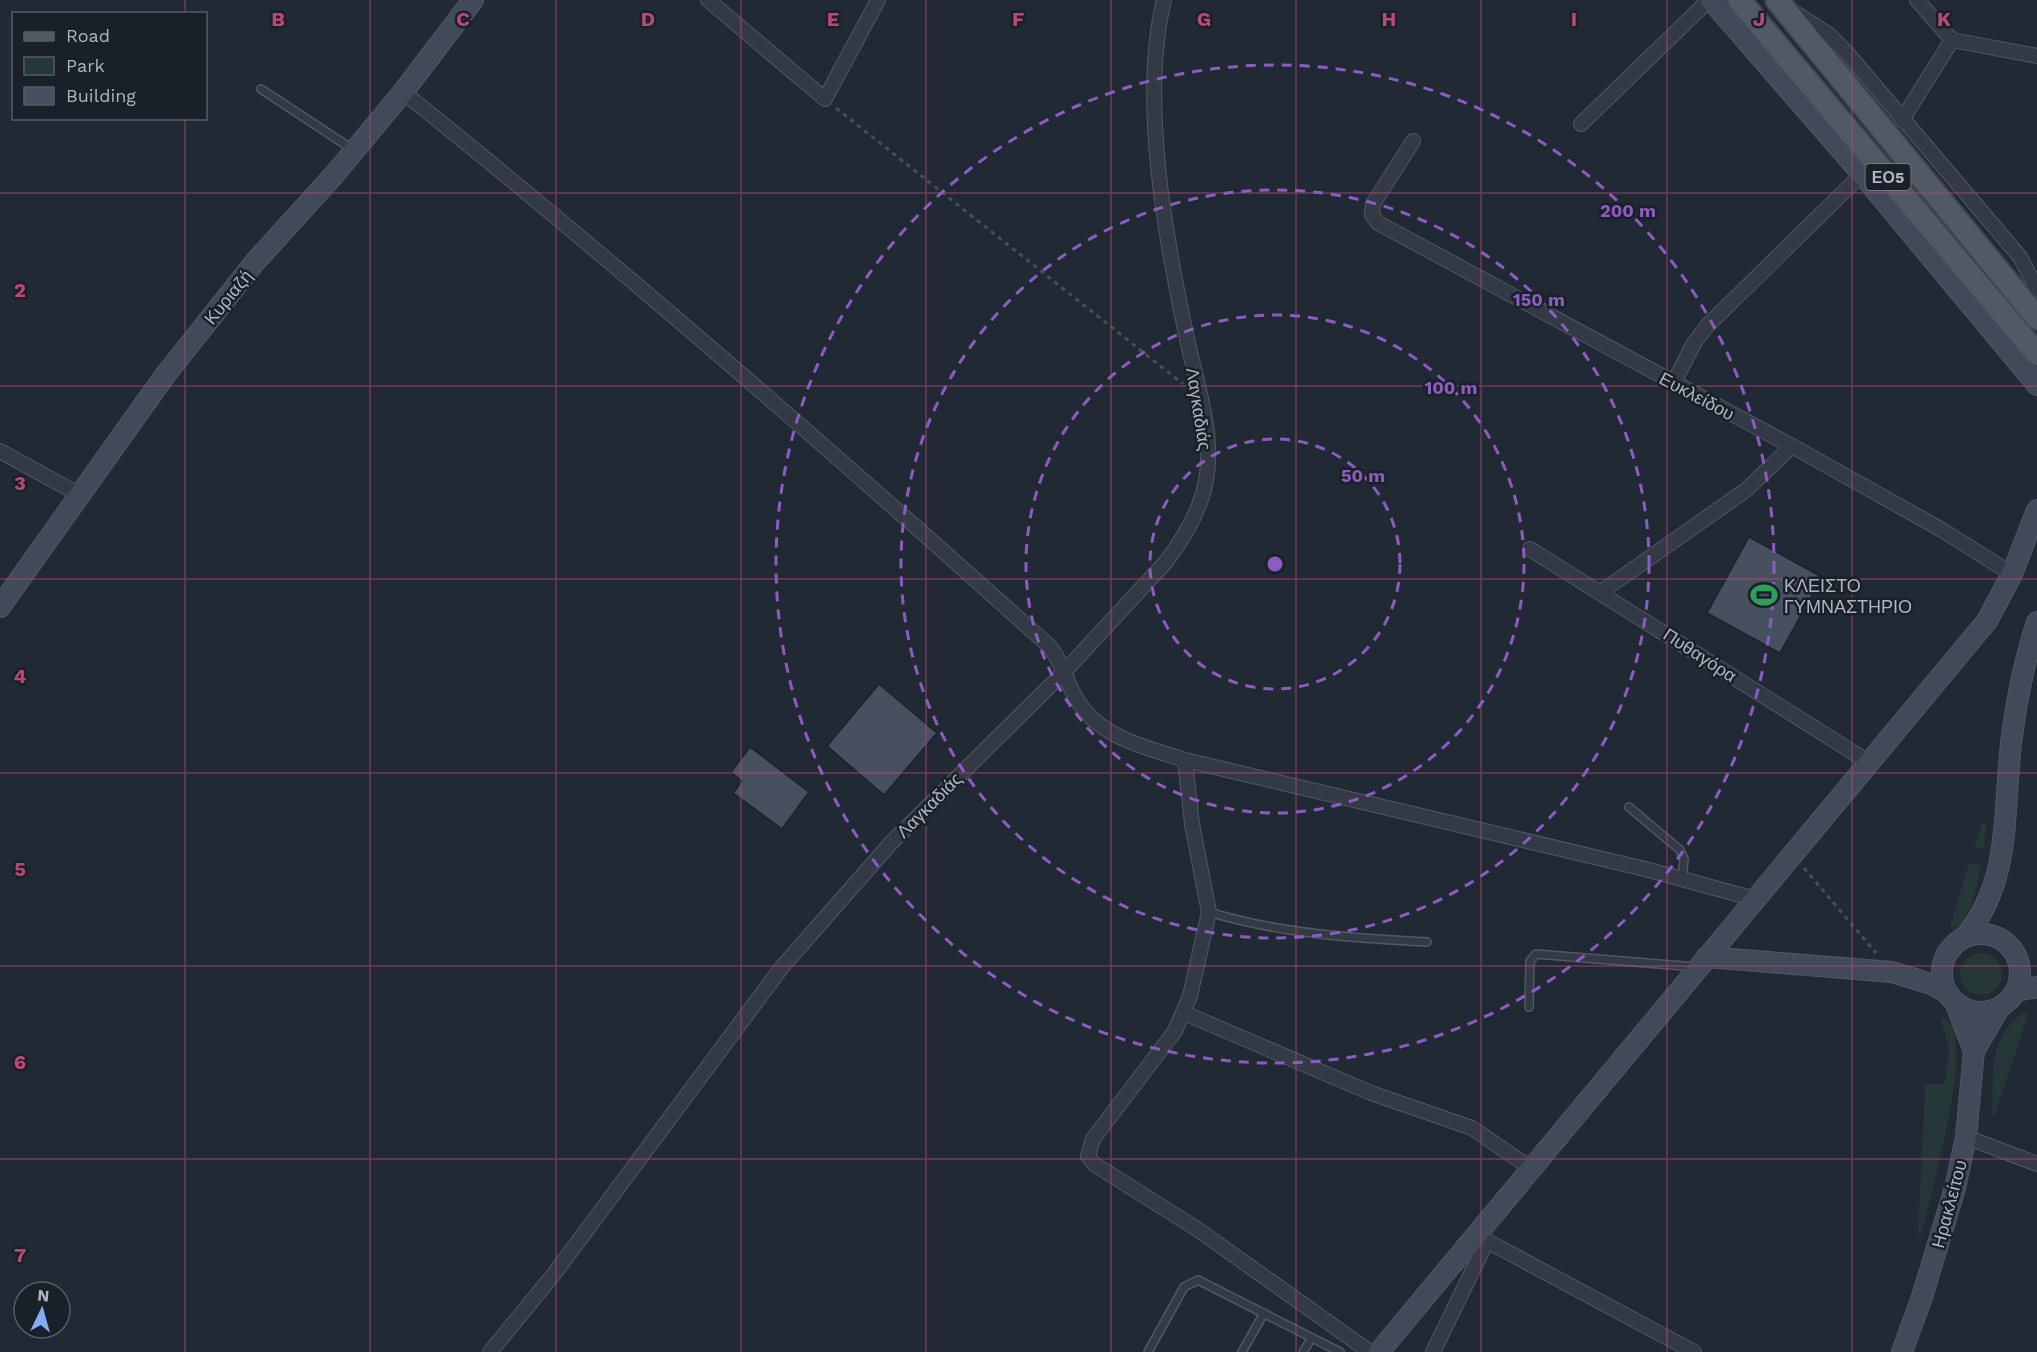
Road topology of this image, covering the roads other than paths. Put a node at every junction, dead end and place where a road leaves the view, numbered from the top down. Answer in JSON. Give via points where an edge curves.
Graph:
{"nodes":[{"id":1,"x":473,"y":0,"type":"edge"},
{"id":2,"x":708,"y":0,"type":"edge"},
{"id":3,"x":878,"y":0,"type":"edge"},
{"id":4,"x":1164,"y":0,"type":"edge"},
{"id":5,"x":1710,"y":0,"type":"edge"},
{"id":6,"x":1739,"y":0,"type":"edge"},
{"id":7,"x":1917,"y":0,"type":"edge"},
{"id":8,"x":1780,"y":3,"type":"edge"},
{"id":9,"x":1952,"y":40,"type":"junction"},
{"id":10,"x":2037,"y":56,"type":"edge"},
{"id":11,"x":261,"y":89,"type":"dead end"},
{"id":12,"x":403,"y":92,"type":"junction"},
{"id":13,"x":1902,"y":120,"type":"junction"},
{"id":14,"x":1581,"y":124,"type":"dead end"},
{"id":15,"x":1413,"y":141,"type":"dead end"},
{"id":16,"x":354,"y":150,"type":"junction"},
{"id":17,"x":1862,"y":174,"type":"junction"},
{"id":18,"x":2037,"y":289,"type":"edge"},
{"id":19,"x":2037,"y":318,"type":"edge"},
{"id":20,"x":2037,"y":354,"type":"edge"},
{"id":21,"x":1673,"y":384,"type":"junction"},
{"id":22,"x":2037,"y":385,"type":"edge"},
{"id":23,"x":1792,"y":446,"type":"junction"},
{"id":24,"x":0,"y":451,"type":"edge"},
{"id":25,"x":80,"y":495,"type":"junction"},
{"id":26,"x":2037,"y":510,"type":"edge"},
{"id":27,"x":1530,"y":549,"type":"dead end"},
{"id":28,"x":2012,"y":574,"type":"junction"},
{"id":29,"x":1601,"y":592,"type":"junction"},
{"id":30,"x":0,"y":607,"type":"edge"},
{"id":31,"x":2037,"y":622,"type":"edge"},
{"id":32,"x":1063,"y":673,"type":"junction"},
{"id":33,"x":1185,"y":760,"type":"junction"},
{"id":34,"x":1870,"y":763,"type":"junction"},
{"id":35,"x":1629,"y":807,"type":"dead end"},
{"id":36,"x":1682,"y":879,"type":"junction"},
{"id":37,"x":1995,"y":884,"type":"junction"},
{"id":38,"x":1755,"y":899,"type":"junction"},
{"id":39,"x":1209,"y":912,"type":"junction"},
{"id":40,"x":1965,"y":937,"type":"junction"},
{"id":41,"x":2002,"y":940,"type":"junction"},
{"id":42,"x":1427,"y":942,"type":"dead end"},
{"id":43,"x":1944,"y":958,"type":"junction"},
{"id":44,"x":1703,"y":962,"type":"junction"},
{"id":45,"x":2019,"y":963,"type":"junction"},
{"id":46,"x":1892,"y":972,"type":"junction"},
{"id":47,"x":2037,"y":972,"type":"edge"},
{"id":48,"x":2037,"y":987,"type":"edge"},
{"id":49,"x":2016,"y":992,"type":"junction"},
{"id":50,"x":1951,"y":997,"type":"junction"},
{"id":51,"x":1529,"y":1007,"type":"dead end"},
{"id":52,"x":1999,"y":1008,"type":"junction"},
{"id":53,"x":1184,"y":1013,"type":"junction"},
{"id":54,"x":1974,"y":1051,"type":"junction"},
{"id":55,"x":1966,"y":1137,"type":"junction"},
{"id":56,"x":2037,"y":1164,"type":"edge"},
{"id":57,"x":1532,"y":1169,"type":"junction"},
{"id":58,"x":1482,"y":1238,"type":"junction"},
{"id":59,"x":1264,"y":1314,"type":"junction"},
{"id":60,"x":1311,"y":1339,"type":"junction"},
{"id":61,"x":490,"y":1352,"type":"edge"},
{"id":62,"x":1148,"y":1352,"type":"edge"},
{"id":63,"x":1242,"y":1352,"type":"edge"},
{"id":64,"x":1303,"y":1352,"type":"edge"},
{"id":65,"x":1340,"y":1352,"type":"edge"},
{"id":66,"x":1370,"y":1352,"type":"edge"},
{"id":67,"x":1379,"y":1352,"type":"edge"},
{"id":68,"x":1433,"y":1352,"type":"edge"},
{"id":69,"x":1694,"y":1352,"type":"edge"},
{"id":70,"x":1902,"y":1352,"type":"edge"}],
"edges":[{"from":1,"to":12,"type":"street","name":"Κυριαζή"},
{"from":2,"to":3,"type":"street","via":[[825,99]]},
{"from":4,"to":32,"type":"street","name":"Λαγκαδιάς","via":[[1154,77],[1158,152],[1173,271],[1205,430],[1207,470],[1204,489],[1180,544]]},
{"from":5,"to":14,"type":"street"},
{"from":5,"to":17,"type":"street"},
{"from":6,"to":20,"type":"main road","number":"ΕΟ5"},
{"from":7,"to":9,"type":"street"},
{"from":8,"to":13,"type":"street","via":[[1828,34]]},
{"from":8,"to":19,"type":"main road","number":"ΕΟ5"},
{"from":9,"to":10,"type":"street"},
{"from":9,"to":13,"type":"street"},
{"from":11,"to":16,"type":"lane"},
{"from":12,"to":16,"type":"street","name":"Κυριαζή"},
{"from":12,"to":32,"type":"street","via":[[551,211],[925,535],[1048,645]]},
{"from":13,"to":18,"type":"street","via":[[2020,257]]},
{"from":15,"to":21,"type":"street","name":"Ευκλείδου","via":[[1373,204],[1372,215],[1378,223]]},
{"from":16,"to":25,"type":"street","name":"Κυριαζή","via":[[255,262],[166,374]]},
{"from":17,"to":21,"type":"street","via":[[1707,326],[1694,342]]},
{"from":17,"to":22,"type":"street"},
{"from":21,"to":23,"type":"street","name":"Ευκλείδου"},
{"from":23,"to":28,"type":"street","name":"Ευκλείδου"},
{"from":23,"to":29,"type":"street","via":[[1746,490]]},
{"from":24,"to":25,"type":"street"},
{"from":25,"to":30,"type":"street","name":"Κυριαζή"},
{"from":26,"to":28,"type":"street"},
{"from":27,"to":29,"type":"street","name":"Πυθαγόρα"},
{"from":28,"to":34,"type":"street","via":[[1987,621]]},
{"from":29,"to":34,"type":"street","name":"Πυθαγόρα"},
{"from":31,"to":37,"type":"street","via":[[2016,707],[2003,844]]},
{"from":32,"to":33,"type":"street","via":[[1076,700],[1104,730],[1125,741]]},
{"from":32,"to":61,"type":"street","name":"Λαγκαδιάς","via":[[891,843],[782,967],[554,1274]]},
{"from":33,"to":36,"type":"street"},
{"from":33,"to":39,"type":"street","via":[[1192,824]]},
{"from":34,"to":38,"type":"street"},
{"from":35,"to":36,"type":"lane","via":[[1680,850],[1684,859]]},
{"from":36,"to":38,"type":"street"},
{"from":37,"to":40,"type":"street","via":[[1989,904]]},
{"from":37,"to":41,"type":"street"},
{"from":38,"to":44,"type":"street"},
{"from":39,"to":42,"type":"lane","via":[[1267,928]]},
{"from":39,"to":53,"type":"street"},
{"from":40,"to":41,"type":"street","via":[[1984,934]]},
{"from":40,"to":43,"type":"street"},
{"from":41,"to":45,"type":"street"},
{"from":43,"to":46,"type":"street"},
{"from":43,"to":50,"type":"street","via":[[1942,976]]},
{"from":44,"to":46,"type":"street"},
{"from":44,"to":51,"type":"lane","via":[[1536,954],[1530,961]]},
{"from":44,"to":57,"type":"street"},
{"from":45,"to":47,"type":"street"},
{"from":45,"to":49,"type":"street"},
{"from":46,"to":50,"type":"street","via":[[1931,984]]},
{"from":48,"to":49,"type":"street"},
{"from":49,"to":52,"type":"street"},
{"from":50,"to":52,"type":"street","via":[[1976,1012]]},
{"from":50,"to":54,"type":"street"},
{"from":52,"to":54,"type":"street"},
{"from":53,"to":57,"type":"street","via":[[1371,1093],[1472,1128]]},
{"from":53,"to":66,"type":"street","via":[[1167,1043],[1093,1139],[1088,1148],[1089,1160],[1197,1229]]},
{"from":54,"to":55,"type":"street","name":"Ηρακλείτου"},
{"from":55,"to":56,"type":"street"},
{"from":55,"to":70,"type":"street","name":"Ηρακλείτου","via":[[1942,1235]]},
{"from":57,"to":58,"type":"street"},
{"from":58,"to":67,"type":"street"},
{"from":58,"to":68,"type":"street"},
{"from":58,"to":69,"type":"street"},
{"from":59,"to":60,"type":"lane"},
{"from":59,"to":62,"type":"lane","via":[[1204,1281],[1193,1281],[1184,1287]]},
{"from":59,"to":63,"type":"lane"},
{"from":60,"to":64,"type":"lane"},
{"from":60,"to":65,"type":"lane"}]}
